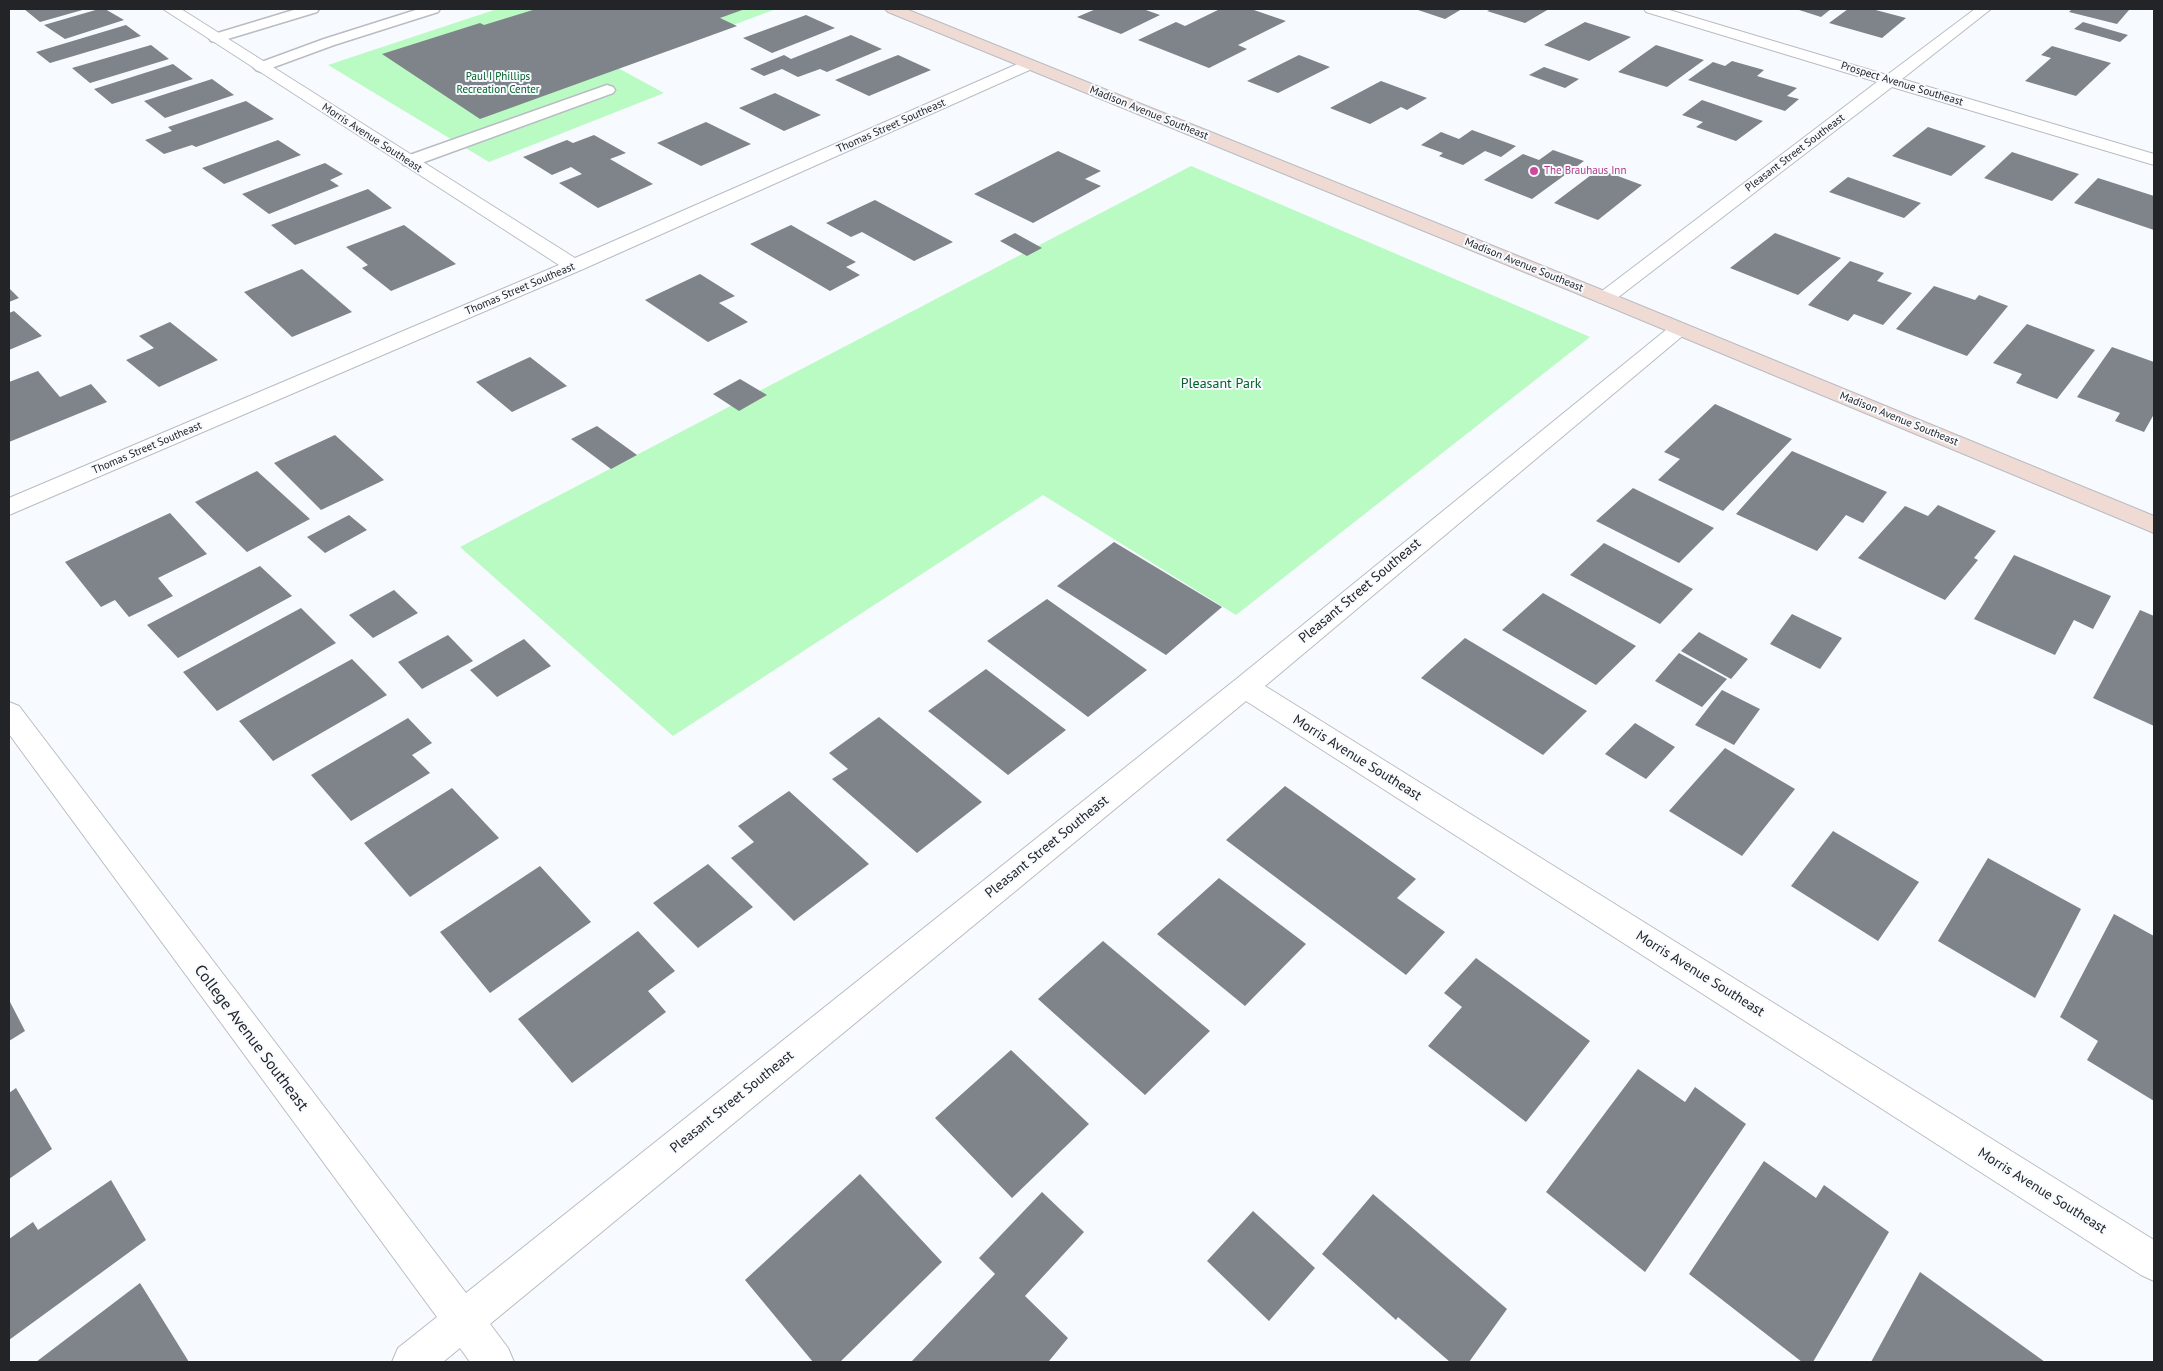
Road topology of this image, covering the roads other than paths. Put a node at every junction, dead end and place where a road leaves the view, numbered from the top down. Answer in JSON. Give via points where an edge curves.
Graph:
{"nodes":[{"id":1,"x":171,"y":9,"type":"edge"},
{"id":2,"x":312,"y":9,"type":"edge"},
{"id":3,"x":432,"y":9,"type":"edge"},
{"id":4,"x":893,"y":9,"type":"edge"},
{"id":5,"x":1651,"y":9,"type":"edge"},
{"id":6,"x":1984,"y":9,"type":"edge"},
{"id":7,"x":216,"y":38,"type":"junction"},
{"id":8,"x":1028,"y":65,"type":"junction"},
{"id":9,"x":261,"y":66,"type":"junction"},
{"id":10,"x":1890,"y":80,"type":"junction"},
{"id":11,"x":607,"y":90,"type":"dead end"},
{"id":12,"x":2154,"y":160,"type":"edge"},
{"id":13,"x":410,"y":161,"type":"junction"},
{"id":14,"x":574,"y":266,"type":"junction"},
{"id":15,"x":1605,"y":298,"type":"junction"},
{"id":16,"x":1679,"y":328,"type":"junction"},
{"id":17,"x":9,"y":506,"type":"edge"},
{"id":18,"x":2154,"y":525,"type":"edge"},
{"id":19,"x":1245,"y":686,"type":"junction"},
{"id":20,"x":9,"y":713,"type":"edge"},
{"id":21,"x":2154,"y":1262,"type":"edge"},
{"id":22,"x":463,"y":1320,"type":"junction"},
{"id":23,"x":412,"y":1362,"type":"edge"},
{"id":24,"x":494,"y":1362,"type":"edge"}],
"edges":[{"from":1,"to":7,"type":"street","name":"Morris Avenue Southeast"},
{"from":2,"to":7,"type":"lane"},
{"from":3,"to":9,"type":"lane"},
{"from":4,"to":8,"type":"street","name":"Madison Avenue Southeast"},
{"from":5,"to":10,"type":"street","name":"Prospect Avenue Southeast"},
{"from":6,"to":10,"type":"street","name":"Pleasant Street Southeast"},
{"from":7,"to":9,"type":"street","name":"Morris Avenue Southeast"},
{"from":8,"to":14,"type":"street","name":"Thomas Street Southeast"},
{"from":8,"to":15,"type":"street","name":"Madison Avenue Southeast"},
{"from":9,"to":13,"type":"street","name":"Morris Avenue Southeast"},
{"from":10,"to":12,"type":"street","name":"Prospect Avenue Southeast"},
{"from":10,"to":15,"type":"street","name":"Pleasant Street Southeast"},
{"from":11,"to":13,"type":"lane"},
{"from":13,"to":14,"type":"street","name":"Morris Avenue Southeast"},
{"from":14,"to":17,"type":"street","name":"Thomas Street Southeast"},
{"from":15,"to":16,"type":"street","name":"Madison Avenue Southeast"},
{"from":16,"to":18,"type":"street","name":"Madison Avenue Southeast"},
{"from":16,"to":19,"type":"street","name":"Pleasant Street Southeast"},
{"from":19,"to":21,"type":"street","name":"Morris Avenue Southeast"},
{"from":19,"to":22,"type":"street","name":"Pleasant Street Southeast"},
{"from":20,"to":22,"type":"street","name":"College Avenue Southeast"},
{"from":22,"to":23,"type":"street","name":"Pleasant Street Southeast"},
{"from":22,"to":24,"type":"street","name":"College Avenue Southeast"}]}
